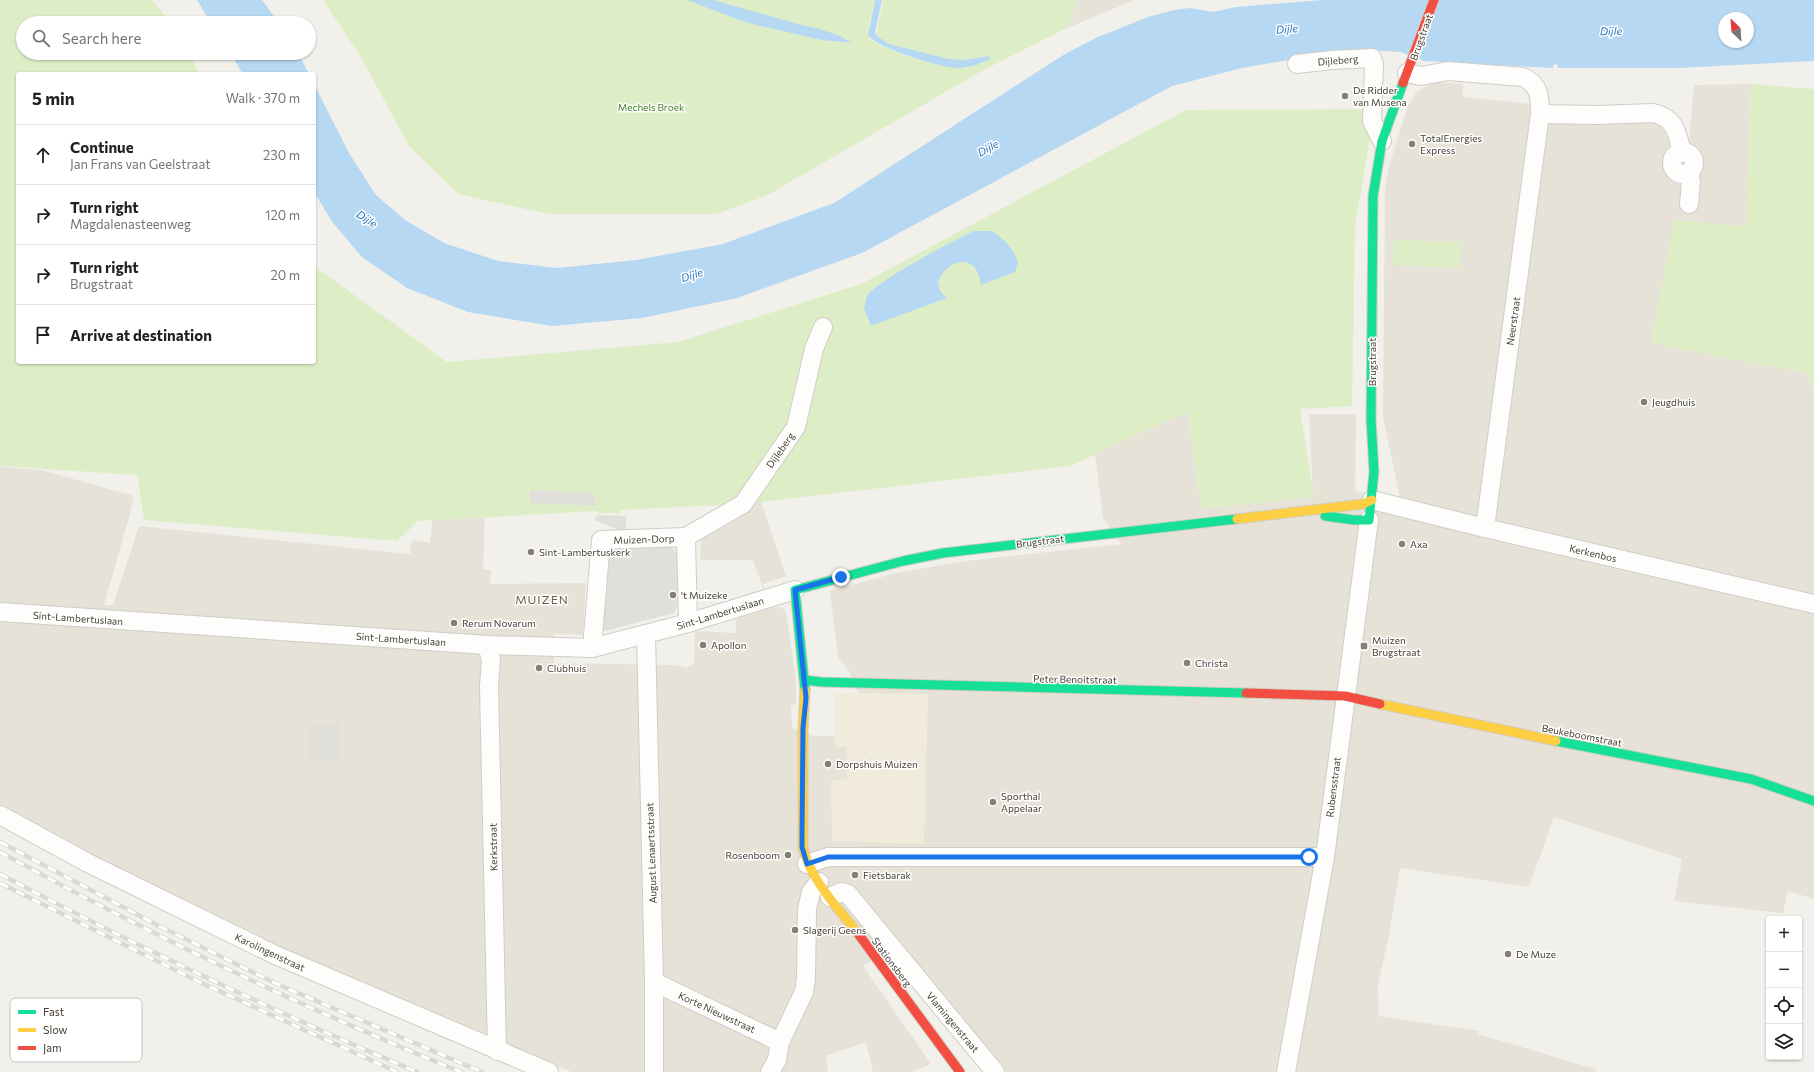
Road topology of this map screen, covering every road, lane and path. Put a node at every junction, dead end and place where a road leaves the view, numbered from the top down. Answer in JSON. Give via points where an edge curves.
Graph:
{"nodes":[{"id":1,"x":1434,"y":0,"type":"edge"},
{"id":2,"x":1297,"y":64,"type":"dead end"},
{"id":3,"x":1408,"y":70,"type":"junction"},
{"id":4,"x":1540,"y":114,"type":"junction"},
{"id":5,"x":1382,"y":142,"type":"junction"},
{"id":6,"x":1689,"y":204,"type":"dead end"},
{"id":7,"x":823,"y":327,"type":"dead end"},
{"id":8,"x":1372,"y":500,"type":"junction"},
{"id":9,"x":1290,"y":512,"type":"junction"},
{"id":10,"x":1369,"y":520,"type":"junction"},
{"id":11,"x":1485,"y":528,"type":"junction"},
{"id":12,"x":686,"y":537,"type":"junction"},
{"id":13,"x":795,"y":590,"type":"junction"},
{"id":14,"x":1814,"y":604,"type":"edge"},
{"id":15,"x":0,"y":612,"type":"edge"},
{"id":16,"x":688,"y":624,"type":"junction"},
{"id":17,"x":646,"y":634,"type":"junction"},
{"id":18,"x":488,"y":645,"type":"junction"},
{"id":19,"x":592,"y":648,"type":"junction"},
{"id":20,"x":805,"y":680,"type":"junction"},
{"id":21,"x":1345,"y":696,"type":"junction"},
{"id":22,"x":1814,"y":801,"type":"edge"},
{"id":23,"x":0,"y":814,"type":"edge"},
{"id":24,"x":1325,"y":857,"type":"junction"},
{"id":25,"x":807,"y":864,"type":"junction"},
{"id":26,"x":819,"y":882,"type":"junction"},
{"id":27,"x":830,"y":897,"type":"junction"},
{"id":28,"x":654,"y":982,"type":"junction"},
{"id":29,"x":780,"y":1042,"type":"junction"},
{"id":30,"x":497,"y":1051,"type":"junction"},
{"id":31,"x":549,"y":1072,"type":"edge"},
{"id":32,"x":654,"y":1072,"type":"edge"},
{"id":33,"x":770,"y":1072,"type":"edge"},
{"id":34,"x":960,"y":1072,"type":"edge"},
{"id":35,"x":995,"y":1072,"type":"edge"},
{"id":36,"x":1286,"y":1072,"type":"edge"}],
"edges":[{"from":1,"to":3,"type":"street","name":"Brugstraat"},
{"from":2,"to":5,"type":"street","name":"Dijleberg","via":[[1372,58],[1372,121]]},
{"from":3,"to":4,"type":"street","name":"Neerstraat","via":[[1421,76],[1448,71],[1523,77],[1537,87],[1540,95]]},
{"from":3,"to":5,"type":"street","name":"Brugstraat"},
{"from":4,"to":6,"type":"street","via":[[1662,115],[1677,131],[1682,152],[1673,159],[1673,166],[1681,174],[1689,172]]},
{"from":4,"to":11,"type":"street","name":"Neerstraat"},
{"from":5,"to":8,"type":"street","name":"Brugstraat","via":[[1373,196]]},
{"from":7,"to":12,"type":"street","name":"Dijleberg","via":[[814,349],[796,427],[743,504]]},
{"from":8,"to":9,"type":"street","name":"Brugstraat","via":[[1363,504]]},
{"from":8,"to":10,"type":"street","name":"Rubensstraat"},
{"from":8,"to":11,"type":"street","name":"Kerkenbos"},
{"from":9,"to":10,"type":"street","name":"Brugstraat"},
{"from":9,"to":13,"type":"street","name":"Brugstraat","via":[[943,553],[902,561]]},
{"from":10,"to":21,"type":"street","name":"Rubensstraat"},
{"from":11,"to":14,"type":"street","name":"Kerkenbos"},
{"from":12,"to":16,"type":"street","name":"Muizen-Dorp"},
{"from":12,"to":19,"type":"street","name":"Muizen-Dorp","via":[[601,540]]},
{"from":13,"to":16,"type":"street","name":"Sint-Lambertuslaan"},
{"from":13,"to":20,"type":"street","name":"Stationsberg"},
{"from":15,"to":18,"type":"street","name":"Sint-Lambertuslaan"},
{"from":16,"to":17,"type":"street","name":"Sint-Lambertuslaan"},
{"from":17,"to":19,"type":"street","name":"Sint-Lambertuslaan"},
{"from":17,"to":28,"type":"street","name":"August Lenaertsstraat"},
{"from":18,"to":19,"type":"street","name":"Sint-Lambertuslaan"},
{"from":18,"to":30,"type":"street","name":"Kerkstraat","via":[[491,660]]},
{"from":20,"to":21,"type":"street","name":"Peter Benoitstraat","via":[[986,688]]},
{"from":20,"to":25,"type":"street","name":"Stationsberg","via":[[802,847]]},
{"from":21,"to":22,"type":"street","name":"Beukeboomstraat","via":[[1751,779]]},
{"from":21,"to":24,"type":"street","name":"Rubensstraat"},
{"from":23,"to":30,"type":"street","name":"Karolingenstraat","via":[[88,863],[273,954]]},
{"from":24,"to":25,"type":"street","via":[[828,857]]},
{"from":24,"to":36,"type":"street","name":"Rubensstraat"},
{"from":25,"to":26,"type":"street","name":"Stationsberg"},
{"from":26,"to":27,"type":"street","name":"Stationsberg"},
{"from":26,"to":29,"type":"street","via":[[811,892],[807,909],[804,992]]},
{"from":27,"to":34,"type":"street","name":"Stationsberg"},
{"from":27,"to":35,"type":"street","name":"Vlamingenstraat","via":[[841,892],[848,894]]},
{"from":28,"to":29,"type":"street","name":"Korte Nieuwstraat"},
{"from":28,"to":32,"type":"street","name":"August Lenaertsstraat"},
{"from":29,"to":33,"type":"street","via":[[777,1060]]},
{"from":30,"to":31,"type":"street","name":"Karolingenstraat"}]}
